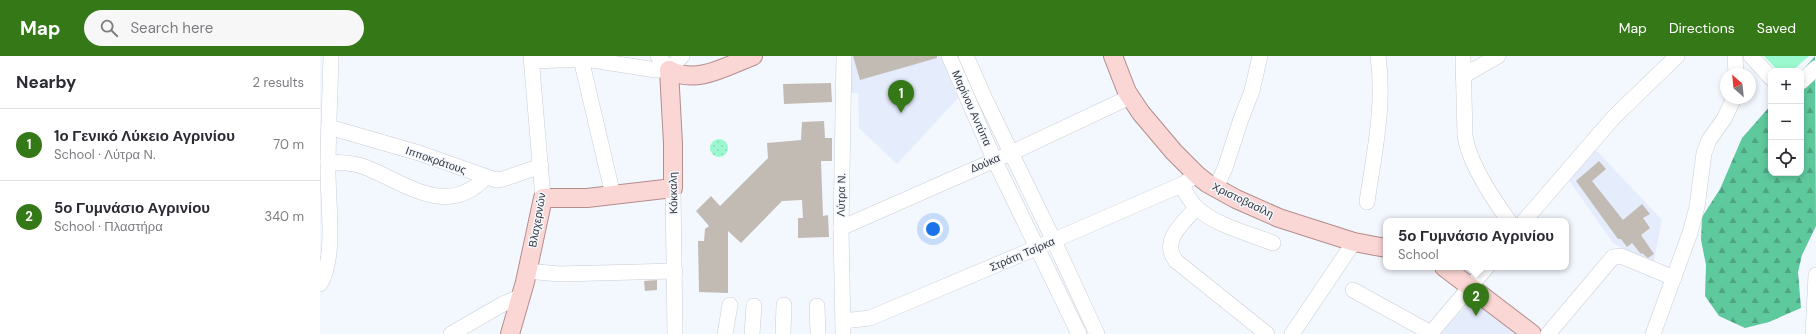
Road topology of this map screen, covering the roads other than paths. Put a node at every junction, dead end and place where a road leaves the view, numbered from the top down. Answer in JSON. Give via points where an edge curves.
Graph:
{"nodes":[{"id":1,"x":331,"y":56,"type":"edge"},
{"id":2,"x":658,"y":56,"type":"edge"},
{"id":3,"x":682,"y":56,"type":"edge"},
{"id":4,"x":753,"y":56,"type":"edge"},
{"id":5,"x":844,"y":56,"type":"edge"},
{"id":6,"x":949,"y":56,"type":"edge"},
{"id":7,"x":966,"y":56,"type":"edge"},
{"id":8,"x":1113,"y":56,"type":"edge"},
{"id":9,"x":1260,"y":56,"type":"edge"},
{"id":10,"x":1378,"y":56,"type":"edge"},
{"id":11,"x":1463,"y":56,"type":"edge"},
{"id":12,"x":1498,"y":56,"type":"edge"},
{"id":13,"x":1677,"y":56,"type":"edge"},
{"id":14,"x":1735,"y":56,"type":"edge"},
{"id":15,"x":1751,"y":56,"type":"edge"},
{"id":16,"x":531,"y":58,"type":"edge"},
{"id":17,"x":581,"y":58,"type":"junction"},
{"id":18,"x":1736,"y":68,"type":"edge"},
{"id":19,"x":1816,"y":68,"type":"edge"},
{"id":20,"x":669,"y":70,"type":"junction"},
{"id":21,"x":1768,"y":75,"type":"edge"},
{"id":22,"x":1463,"y":76,"type":"junction"},
{"id":23,"x":1804,"y":79,"type":"edge"},
{"id":24,"x":979,"y":87,"type":"junction"},
{"id":25,"x":965,"y":92,"type":"junction"},
{"id":26,"x":1130,"y":97,"type":"junction"},
{"id":27,"x":1731,"y":104,"type":"edge"},
{"id":28,"x":329,"y":127,"type":"junction"},
{"id":29,"x":1010,"y":153,"type":"junction"},
{"id":30,"x":994,"y":159,"type":"junction"},
{"id":31,"x":542,"y":166,"type":"junction"},
{"id":32,"x":325,"y":168,"type":"edge"},
{"id":33,"x":1197,"y":175,"type":"junction"},
{"id":34,"x":485,"y":178,"type":"junction"},
{"id":35,"x":1181,"y":185,"type":"junction"},
{"id":36,"x":673,"y":188,"type":"junction"},
{"id":37,"x":1216,"y":188,"type":"junction"},
{"id":38,"x":613,"y":195,"type":"junction"},
{"id":39,"x":543,"y":198,"type":"junction"},
{"id":40,"x":1367,"y":202,"type":"dead end"},
{"id":41,"x":1196,"y":208,"type":"junction"},
{"id":42,"x":1507,"y":218,"type":"edge"},
{"id":43,"x":1527,"y":218,"type":"edge"},
{"id":44,"x":841,"y":228,"type":"junction"},
{"id":45,"x":1054,"y":241,"type":"junction"},
{"id":46,"x":1354,"y":242,"type":"junction"},
{"id":47,"x":1274,"y":243,"type":"dead end"},
{"id":48,"x":1383,"y":247,"type":"edge"},
{"id":49,"x":1036,"y":248,"type":"junction"},
{"id":50,"x":1448,"y":270,"type":"edge"},
{"id":51,"x":1484,"y":270,"type":"edge"},
{"id":52,"x":527,"y":271,"type":"junction"},
{"id":53,"x":675,"y":271,"type":"junction"},
{"id":54,"x":1816,"y":275,"type":"edge"},
{"id":55,"x":1674,"y":278,"type":"junction"},
{"id":56,"x":320,"y":284,"type":"edge"},
{"id":57,"x":1471,"y":286,"type":"junction"},
{"id":58,"x":1352,"y":290,"type":"dead end"},
{"id":59,"x":522,"y":296,"type":"junction"},
{"id":60,"x":730,"y":305,"type":"dead end"},
{"id":61,"x":784,"y":305,"type":"dead end"},
{"id":62,"x":754,"y":306,"type":"dead end"},
{"id":63,"x":817,"y":306,"type":"dead end"},
{"id":64,"x":843,"y":327,"type":"edge"},
{"id":65,"x":1431,"y":333,"type":"edge"},
{"id":66,"x":452,"y":334,"type":"edge"},
{"id":67,"x":510,"y":334,"type":"edge"},
{"id":68,"x":675,"y":334,"type":"edge"},
{"id":69,"x":725,"y":334,"type":"edge"},
{"id":70,"x":752,"y":334,"type":"edge"},
{"id":71,"x":783,"y":334,"type":"edge"},
{"id":72,"x":818,"y":334,"type":"edge"},
{"id":73,"x":1078,"y":334,"type":"edge"},
{"id":74,"x":1096,"y":334,"type":"edge"},
{"id":75,"x":1267,"y":334,"type":"edge"},
{"id":76,"x":1292,"y":334,"type":"edge"},
{"id":77,"x":1532,"y":334,"type":"edge"},
{"id":78,"x":1548,"y":334,"type":"edge"},
{"id":79,"x":1653,"y":334,"type":"edge"},
{"id":80,"x":1813,"y":334,"type":"edge"}],
"edges":[{"from":1,"to":28,"type":"street"},
{"from":2,"to":20,"type":"street"},
{"from":3,"to":20,"type":"street"},
{"from":4,"to":20,"type":"main road","via":[[696,76],[682,75]]},
{"from":5,"to":44,"type":"street","name":"Λύτρα Ν."},
{"from":6,"to":25,"type":"street","name":"Μαρίνου Αντύπα"},
{"from":7,"to":24,"type":"street","name":"Μαρίνου Αντύπα"},
{"from":8,"to":26,"type":"main road","name":"Χριστοβασίλη"},
{"from":9,"to":37,"type":"street","via":[[1252,91]]},
{"from":10,"to":40,"type":"street","via":[[1380,108]]},
{"from":11,"to":22,"type":"street"},
{"from":12,"to":22,"type":"street"},
{"from":13,"to":43,"type":"street","via":[[1614,118]]},
{"from":14,"to":18,"type":"street"},
{"from":15,"to":21,"type":"street"},
{"from":16,"to":17,"type":"street"},
{"from":16,"to":31,"type":"street","name":"Βλαχερνών"},
{"from":17,"to":20,"type":"street"},
{"from":17,"to":38,"type":"street"},
{"from":19,"to":23,"type":"street"},
{"from":20,"to":36,"type":"main road","name":"Κόκκαλη"},
{"from":22,"to":42,"type":"street","via":[[1464,136],[1467,148]]},
{"from":24,"to":25,"type":"street"},
{"from":24,"to":29,"type":"street","name":"Μαρίνου Αντύπα"},
{"from":25,"to":30,"type":"street","name":"Μαρίνου Αντύπα"},
{"from":26,"to":29,"type":"street","name":"Δούκα"},
{"from":26,"to":33,"type":"main road","name":"Χριστοβασίλη","via":[[1155,130]]},
{"from":27,"to":55,"type":"street","via":[[1704,153],[1697,207]]},
{"from":28,"to":32,"type":"street"},
{"from":28,"to":34,"type":"street","name":"Ιπποκράτους","via":[[419,153]]},
{"from":29,"to":30,"type":"street","name":"Δούκα"},
{"from":29,"to":45,"type":"street","name":"Μαρίνου Αντύπα"},
{"from":30,"to":44,"type":"street","name":"Δούκα"},
{"from":30,"to":49,"type":"street","name":"Μαρίνου Αντύπα"},
{"from":31,"to":34,"type":"street","name":"Ιπποκράτους","via":[[503,180]]},
{"from":31,"to":39,"type":"street","name":"Βλαχερνών"},
{"from":32,"to":34,"type":"street","via":[[350,163],[364,166],[437,197],[458,195]]},
{"from":32,"to":56,"type":"street","via":[[329,247],[328,266]]},
{"from":33,"to":35,"type":"street","name":"Στράτη Τσίρκα"},
{"from":33,"to":37,"type":"main road","name":"Χριστοβασίλη"},
{"from":35,"to":41,"type":"street"},
{"from":35,"to":45,"type":"street","name":"Στράτη Τσίρκα"},
{"from":36,"to":38,"type":"main road"},
{"from":36,"to":53,"type":"street","name":"Κόκκαλη"},
{"from":37,"to":46,"type":"main road","name":"Χριστοβασίλη","via":[[1279,218]]},
{"from":38,"to":39,"type":"main road","via":[[579,199]]},
{"from":39,"to":52,"type":"main road","name":"Βλαχερνών"},
{"from":41,"to":47,"type":"street","via":[[1221,223]]},
{"from":41,"to":75,"type":"street","via":[[1170,242],[1172,255],[1176,261]]},
{"from":44,"to":64,"type":"street","name":"Λύτρα Ν."},
{"from":45,"to":49,"type":"street","name":"Στράτη Τσίρκα"},
{"from":45,"to":74,"type":"street","name":"Μαρίνου Αντύπα"},
{"from":46,"to":48,"type":"main road","name":"Χριστοβασίλη"},
{"from":46,"to":76,"type":"street"},
{"from":49,"to":64,"type":"street","name":"Στράτη Τσίρκα"},
{"from":49,"to":73,"type":"street","name":"Μαρίνου Αντύπα"},
{"from":50,"to":57,"type":"main road"},
{"from":51,"to":57,"type":"street"},
{"from":52,"to":53,"type":"street","via":[[560,274]]},
{"from":52,"to":59,"type":"main road","name":"Βλαχερνών"},
{"from":53,"to":68,"type":"street","name":"Κόκκαλη"},
{"from":54,"to":80,"type":"street"},
{"from":55,"to":78,"type":"street","via":[[1621,256],[1613,257]]},
{"from":55,"to":79,"type":"street"},
{"from":57,"to":65,"type":"street"},
{"from":57,"to":77,"type":"main road"},
{"from":58,"to":65,"type":"street"},
{"from":59,"to":66,"type":"street"},
{"from":59,"to":67,"type":"main road","name":"Βλαχερνών"},
{"from":60,"to":69,"type":"street"},
{"from":61,"to":71,"type":"street"},
{"from":62,"to":70,"type":"street"},
{"from":63,"to":72,"type":"street"}]}
